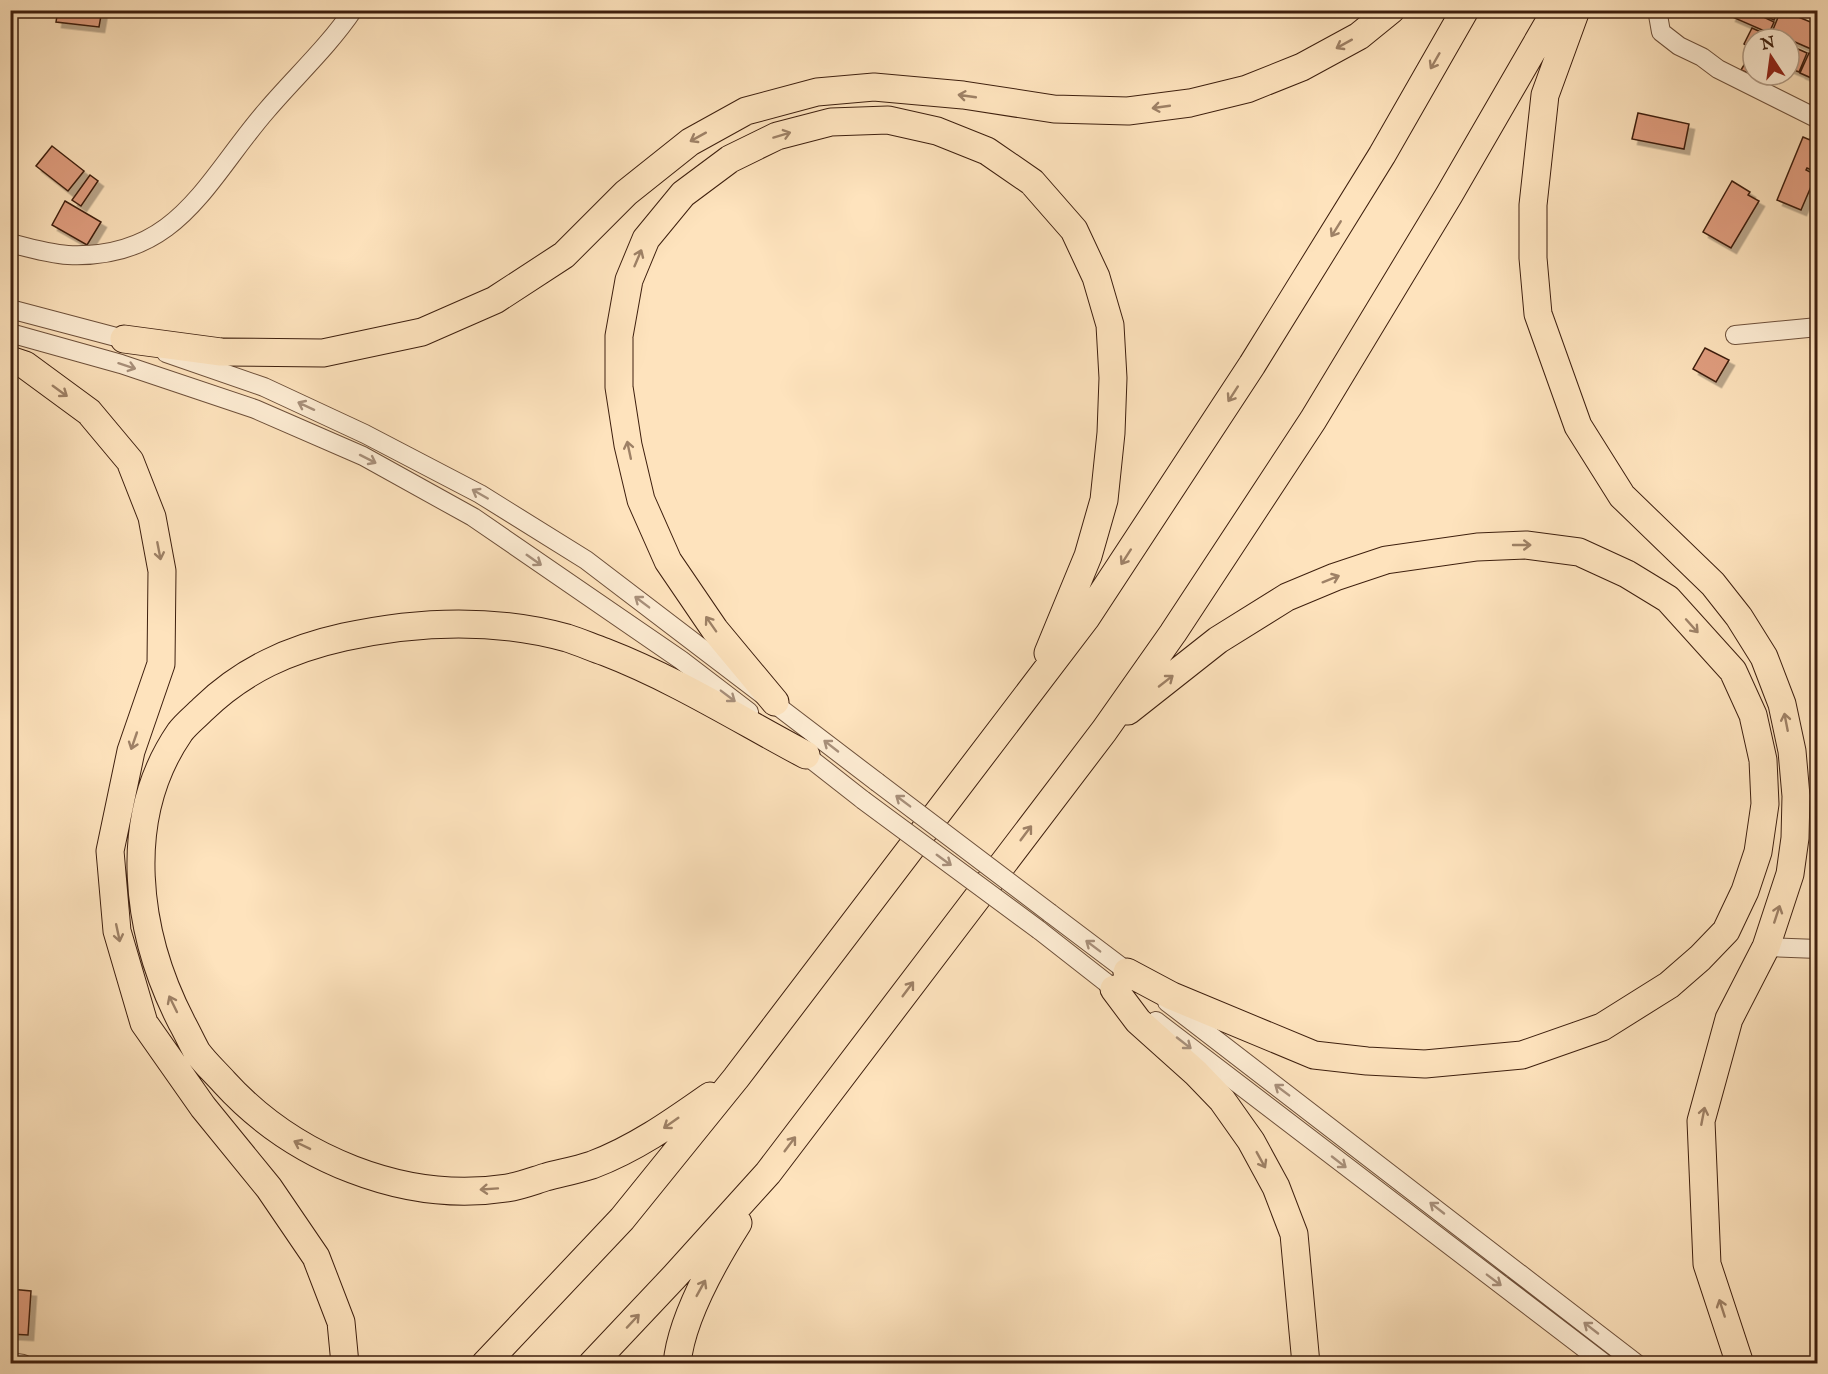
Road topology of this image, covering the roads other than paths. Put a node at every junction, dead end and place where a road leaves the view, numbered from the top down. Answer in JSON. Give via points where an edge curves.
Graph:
{"nodes":[{"id":1,"x":353,"y":10,"type":"edge"},
{"id":2,"x":1392,"y":10,"type":"edge"},
{"id":3,"x":1465,"y":10,"type":"edge"},
{"id":4,"x":1556,"y":10,"type":"edge"},
{"id":5,"x":1576,"y":10,"type":"edge"},
{"id":6,"x":1659,"y":10,"type":"edge"},
{"id":7,"x":1818,"y":119,"type":"edge"},
{"id":8,"x":10,"y":243,"type":"edge"},
{"id":9,"x":10,"y":309,"type":"edge"},
{"id":10,"x":1818,"y":327,"type":"edge"},
{"id":11,"x":10,"y":333,"type":"edge"},
{"id":12,"x":1735,"y":335,"type":"dead end"},
{"id":13,"x":124,"y":339,"type":"junction"},
{"id":14,"x":10,"y":360,"type":"edge"},
{"id":15,"x":1032,"y":691,"type":"junction"},
{"id":16,"x":775,"y":702,"type":"junction"},
{"id":17,"x":1104,"y":731,"type":"junction"},
{"id":18,"x":806,"y":755,"type":"junction"},
{"id":19,"x":1766,"y":947,"type":"junction"},
{"id":20,"x":1818,"y":949,"type":"edge"},
{"id":21,"x":1121,"y":980,"type":"junction"},
{"id":22,"x":736,"y":1078,"type":"junction"},
{"id":23,"x":768,"y":1173,"type":"junction"},
{"id":24,"x":10,"y":1362,"type":"edge"},
{"id":25,"x":23,"y":1364,"type":"edge"},
{"id":26,"x":345,"y":1364,"type":"edge"},
{"id":27,"x":485,"y":1364,"type":"edge"},
{"id":28,"x":592,"y":1364,"type":"edge"},
{"id":29,"x":676,"y":1364,"type":"edge"},
{"id":30,"x":1306,"y":1364,"type":"edge"},
{"id":31,"x":1605,"y":1364,"type":"edge"},
{"id":32,"x":1637,"y":1364,"type":"edge"},
{"id":33,"x":1740,"y":1364,"type":"edge"}],
"edges":[{"from":1,"to":8,"type":"street","via":[[184,213],[159,234],[135,246],[105,253],[68,255]]},
{"from":2,"to":13,"type":"highway","one_way":true,"via":[[1359,36],[1302,67],[1247,89],[1190,103],[1128,111],[1054,109],[874,87],[817,92],[746,111],[690,142],[626,193],[564,255],[495,300],[422,332],[323,353],[221,352]]},
{"from":3,"to":15,"type":"highway","one_way":true,"via":[[1382,155],[1252,365],[1086,618]]},
{"from":4,"to":17,"type":"highway","via":[[1313,420]]},
{"from":19,"to":5,"type":"highway","one_way":true,"via":[[1790,874],[1794,838],[1793,762],[1782,704],[1764,657],[1739,617],[1713,584],[1622,496],[1578,426],[1538,314],[1533,205],[1545,95]]},
{"from":6,"to":7,"type":"street","via":[[1660,32],[1679,46]]},
{"from":9,"to":13,"type":"street"},
{"from":10,"to":12,"type":"street"},
{"from":11,"to":18,"type":"street","one_way":true,"via":[[121,364],[255,409],[363,456],[473,516],[681,660]]},
{"from":16,"to":13,"type":"street","one_way":true,"via":[[586,560],[480,494],[264,387]]},
{"from":14,"to":26,"type":"highway","one_way":true,"via":[[25,365],[89,412],[130,461],[152,517],[162,571],[161,664],[131,751],[111,850],[117,931],[144,1023],[316,1257],[341,1322]]},
{"from":16,"to":15,"type":"highway","one_way":true,"via":[[715,630],[668,561],[641,500],[619,387],[620,336],[629,280],[646,239],[683,194],[730,159],[777,136],[831,122],[854,121],[888,120],[937,131],[987,151],[1032,182],[1074,230],[1096,278],[1110,325],[1113,378],[1104,500],[1088,556]]},
{"from":15,"to":22,"type":"highway"},
{"from":21,"to":16,"type":"street","one_way":true,"bridge":true,"via":[[1050,913]]},
{"from":17,"to":21,"type":"highway","one_way":true,"via":[[1218,640],[1287,597],[1386,560],[1477,547],[1526,545],[1579,552],[1668,599],[1733,671],[1753,715],[1763,760],[1765,804],[1758,852],[1726,931],[1669,985],[1602,1027],[1565,1041],[1522,1055],[1425,1064],[1314,1055],[1172,996]]},
{"from":23,"to":17,"type":"highway","one_way":true},
{"from":18,"to":21,"type":"street","one_way":true,"bridge":true,"via":[[1038,930]]},
{"from":22,"to":18,"type":"highway","one_way":true,"via":[[654,1135],[593,1165],[508,1188],[415,1188],[351,1169],[292,1140],[243,1102],[198,1053],[169,998],[150,942],[141,892],[142,834],[157,774],[182,729],[214,698],[262,664],[320,642],[378,629],[452,624],[508,627],[569,639],[671,682]]},
{"from":19,"to":20,"type":"street"},
{"from":33,"to":19,"type":"highway","one_way":true,"via":[[1707,1264],[1701,1121],[1729,1019]]},
{"from":21,"to":30,"type":"highway","one_way":true,"via":[[1138,1021],[1222,1100],[1276,1186],[1294,1234]]},
{"from":21,"to":31,"type":"street","one_way":true,"via":[[1423,1227]]},
{"from":32,"to":21,"type":"street","one_way":true},
{"from":22,"to":27,"type":"highway","via":[[622,1219]]},
{"from":28,"to":23,"type":"highway","one_way":true},
{"from":29,"to":23,"type":"highway","one_way":true,"via":[[696,1298]]},
{"from":24,"to":25,"type":"street"}]}
